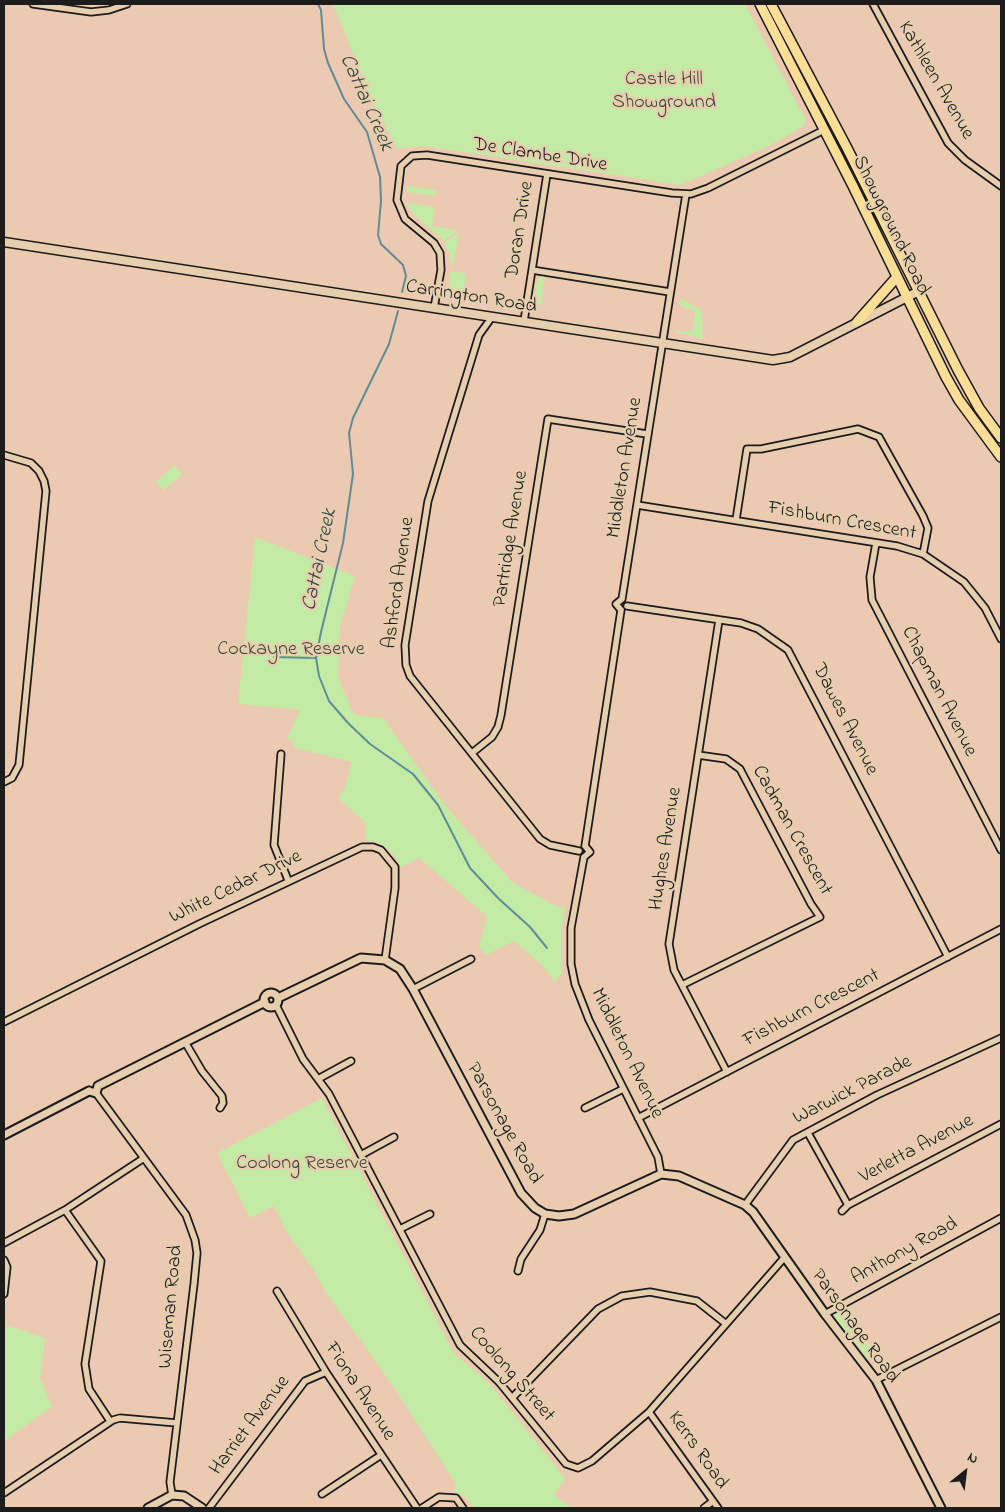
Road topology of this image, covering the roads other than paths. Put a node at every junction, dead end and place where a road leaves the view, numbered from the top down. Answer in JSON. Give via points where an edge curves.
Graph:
{"nodes":[{"id":1,"x":33,"y":4,"type":"edge"},
{"id":2,"x":128,"y":4,"type":"edge"},
{"id":3,"x":760,"y":4,"type":"edge"},
{"id":4,"x":771,"y":4,"type":"edge"},
{"id":5,"x":872,"y":4,"type":"edge"},
{"id":6,"x":835,"y":125,"type":"junction"},
{"id":7,"x":824,"y":130,"type":"junction"},
{"id":8,"x":546,"y":174,"type":"junction"},
{"id":9,"x":1001,"y":186,"type":"edge"},
{"id":10,"x":686,"y":194,"type":"junction"},
{"id":11,"x":4,"y":242,"type":"edge"},
{"id":12,"x":532,"y":270,"type":"junction"},
{"id":13,"x":896,"y":278,"type":"junction"},
{"id":14,"x":919,"y":291,"type":"junction"},
{"id":15,"x":670,"y":292,"type":"junction"},
{"id":16,"x":906,"y":298,"type":"junction"},
{"id":17,"x":434,"y":308,"type":"junction"},
{"id":18,"x":492,"y":317,"type":"junction"},
{"id":19,"x":524,"y":322,"type":"junction"},
{"id":20,"x":857,"y":322,"type":"junction"},
{"id":21,"x":662,"y":343,"type":"junction"},
{"id":22,"x":647,"y":434,"type":"junction"},
{"id":23,"x":1001,"y":438,"type":"edge"},
{"id":24,"x":4,"y":455,"type":"edge"},
{"id":25,"x":1001,"y":456,"type":"edge"},
{"id":26,"x":637,"y":505,"type":"junction"},
{"id":27,"x":736,"y":520,"type":"junction"},
{"id":28,"x":876,"y":543,"type":"junction"},
{"id":29,"x":923,"y":554,"type":"junction"},
{"id":30,"x":622,"y":599,"type":"junction"},
{"id":31,"x":624,"y":608,"type":"junction"},
{"id":32,"x":719,"y":620,"type":"junction"},
{"id":33,"x":1001,"y":639,"type":"edge"},
{"id":34,"x":472,"y":753,"type":"junction"},
{"id":35,"x":281,"y":754,"type":"dead end"},
{"id":36,"x":698,"y":755,"type":"junction"},
{"id":37,"x":4,"y":782,"type":"edge"},
{"id":38,"x":585,"y":846,"type":"junction"},
{"id":39,"x":579,"y":850,"type":"junction"},
{"id":40,"x":1001,"y":850,"type":"edge"},
{"id":41,"x":584,"y":857,"type":"junction"},
{"id":42,"x":288,"y":880,"type":"junction"},
{"id":43,"x":1001,"y":930,"type":"edge"},
{"id":44,"x":948,"y":957,"type":"junction"},
{"id":45,"x":471,"y":959,"type":"dead end"},
{"id":46,"x":385,"y":960,"type":"junction"},
{"id":47,"x":682,"y":985,"type":"junction"},
{"id":48,"x":413,"y":988,"type":"junction"},
{"id":49,"x":265,"y":1002,"type":"junction"},
{"id":50,"x":277,"y":1002,"type":"junction"},
{"id":51,"x":4,"y":1022,"type":"edge"},
{"id":52,"x":1001,"y":1038,"type":"edge"},
{"id":53,"x":185,"y":1042,"type":"junction"},
{"id":54,"x":350,"y":1062,"type":"dead end"},
{"id":55,"x":727,"y":1072,"type":"junction"},
{"id":56,"x":318,"y":1079,"type":"junction"},
{"id":57,"x":622,"y":1089,"type":"junction"},
{"id":58,"x":94,"y":1090,"type":"junction"},
{"id":59,"x":220,"y":1108,"type":"dead end"},
{"id":60,"x":585,"y":1108,"type":"dead end"},
{"id":61,"x":638,"y":1118,"type":"junction"},
{"id":62,"x":1001,"y":1124,"type":"edge"},
{"id":63,"x":808,"y":1133,"type":"junction"},
{"id":64,"x":4,"y":1135,"type":"edge"},
{"id":65,"x":394,"y":1137,"type":"dead end"},
{"id":66,"x":361,"y":1155,"type":"junction"},
{"id":67,"x":144,"y":1158,"type":"junction"},
{"id":68,"x":661,"y":1174,"type":"junction"},
{"id":69,"x":848,"y":1204,"type":"junction"},
{"id":70,"x":745,"y":1205,"type":"junction"},
{"id":71,"x":65,"y":1210,"type":"junction"},
{"id":72,"x":842,"y":1211,"type":"dead end"},
{"id":73,"x":430,"y":1214,"type":"dead end"},
{"id":74,"x":545,"y":1214,"type":"junction"},
{"id":75,"x":1001,"y":1219,"type":"edge"},
{"id":76,"x":400,"y":1229,"type":"junction"},
{"id":77,"x":4,"y":1243,"type":"edge"},
{"id":78,"x":784,"y":1258,"type":"junction"},
{"id":79,"x":4,"y":1260,"type":"edge"},
{"id":80,"x":518,"y":1271,"type":"dead end"},
{"id":81,"x":277,"y":1291,"type":"dead end"},
{"id":82,"x":4,"y":1294,"type":"edge"},
{"id":83,"x":825,"y":1314,"type":"junction"},
{"id":84,"x":1001,"y":1317,"type":"edge"},
{"id":85,"x":725,"y":1323,"type":"junction"},
{"id":86,"x":326,"y":1372,"type":"junction"},
{"id":87,"x":876,"y":1380,"type":"junction"},
{"id":88,"x":512,"y":1398,"type":"junction"},
{"id":89,"x":649,"y":1412,"type":"junction"},
{"id":90,"x":110,"y":1421,"type":"junction"},
{"id":91,"x":177,"y":1423,"type":"junction"},
{"id":92,"x":381,"y":1456,"type":"junction"},
{"id":93,"x":4,"y":1493,"type":"edge"},
{"id":94,"x":322,"y":1494,"type":"dead end"},
{"id":95,"x":172,"y":1495,"type":"junction"},
{"id":96,"x":713,"y":1501,"type":"junction"},
{"id":97,"x":148,"y":1508,"type":"edge"},
{"id":98,"x":202,"y":1508,"type":"edge"},
{"id":99,"x":209,"y":1508,"type":"edge"},
{"id":100,"x":418,"y":1508,"type":"edge"},
{"id":101,"x":422,"y":1508,"type":"edge"},
{"id":102,"x":463,"y":1508,"type":"edge"},
{"id":103,"x":704,"y":1508,"type":"edge"},
{"id":104,"x":718,"y":1508,"type":"edge"},
{"id":105,"x":941,"y":1508,"type":"edge"}],
"edges":[{"from":1,"to":2,"type":"street","via":[[91,12]]},
{"from":3,"to":7,"type":"main road","name":"Showground Road"},
{"from":4,"to":6,"type":"main road","name":"Showground Road"},
{"from":5,"to":9,"type":"street","name":"Kathleen Avenue","via":[[948,143]]},
{"from":6,"to":7,"type":"main road"},
{"from":6,"to":14,"type":"main road","name":"Showground Road"},
{"from":7,"to":10,"type":"street","name":"De Clambe Drive","via":[[708,188]]},
{"from":7,"to":13,"type":"main road","name":"Showground Road"},
{"from":8,"to":10,"type":"street","name":"De Clambe Drive"},
{"from":8,"to":12,"type":"street","name":"Doran Drive"},
{"from":8,"to":17,"type":"street","name":"De Clambe Drive","via":[[422,155],[412,156],[404,162],[397,193],[398,208],[404,219],[434,244],[441,258]]},
{"from":10,"to":15,"type":"street","name":"Middleton Avenue"},
{"from":11,"to":17,"type":"main road","name":"Carrington Road"},
{"from":12,"to":15,"type":"street"},
{"from":12,"to":19,"type":"street","name":"Doran Drive"},
{"from":13,"to":16,"type":"main road","name":"Showground Road"},
{"from":13,"to":20,"type":"main road"},
{"from":14,"to":16,"type":"main road","name":"Carrington Road"},
{"from":14,"to":23,"type":"main road","name":"Showground Road","via":[[970,393]]},
{"from":15,"to":21,"type":"street","name":"Middleton Avenue"},
{"from":16,"to":20,"type":"main road","name":"Carrington Road"},
{"from":16,"to":25,"type":"main road","name":"Showground Road","via":[[958,400]]},
{"from":17,"to":18,"type":"main road","name":"Carrington Road"},
{"from":18,"to":19,"type":"main road","name":"Carrington Road"},
{"from":18,"to":34,"type":"street","name":"Ashford Avenue","via":[[479,335],[428,500],[404,655],[410,676]]},
{"from":19,"to":21,"type":"main road","name":"Carrington Road"},
{"from":20,"to":21,"type":"main road","name":"Carrington Road","via":[[782,360]]},
{"from":21,"to":22,"type":"street","name":"Middleton Avenue"},
{"from":22,"to":26,"type":"street","name":"Middleton Avenue"},
{"from":22,"to":34,"type":"street","name":"Partridge Avenue","via":[[548,419],[501,715],[492,738]]},
{"from":24,"to":37,"type":"street","via":[[31,463],[39,471],[46,491],[18,765],[12,778]]},
{"from":26,"to":27,"type":"street","name":"Fishburn Crescent"},
{"from":26,"to":30,"type":"street","name":"Middleton Avenue"},
{"from":27,"to":28,"type":"street","name":"Fishburn Crescent"},
{"from":27,"to":29,"type":"street","via":[[747,449],[858,429],[879,437],[923,516],[928,528]]},
{"from":28,"to":29,"type":"street","name":"Fishburn Crescent"},
{"from":28,"to":40,"type":"street","name":"Chapman Avenue","via":[[870,577],[872,600]]},
{"from":29,"to":33,"type":"street","name":"Fishburn Crescent","via":[[964,582],[985,608]]},
{"from":30,"to":31,"type":"street","via":[[626,601]]},
{"from":30,"to":31,"type":"street","name":"Middleton Avenue","via":[[616,604]]},
{"from":31,"to":32,"type":"street","name":"Dawes Avenue"},
{"from":31,"to":38,"type":"street"},
{"from":32,"to":36,"type":"street","name":"Hughes Avenue"},
{"from":32,"to":44,"type":"street","name":"Dawes Avenue","via":[[758,629],[788,650]]},
{"from":34,"to":39,"type":"street","name":"Ashford Avenue","via":[[540,839],[550,845]]},
{"from":35,"to":42,"type":"street","via":[[274,845]]},
{"from":36,"to":47,"type":"street","name":"Hughes Avenue","via":[[669,944],[671,961]]},
{"from":36,"to":47,"type":"street","name":"Cadman Crescent","via":[[726,759],[740,769],[820,917]]},
{"from":38,"to":39,"type":"street"},
{"from":38,"to":41,"type":"street","name":"Middleton Avenue","via":[[590,852]]},
{"from":39,"to":41,"type":"street"},
{"from":41,"to":57,"type":"street","name":"Middleton Avenue","via":[[572,920],[572,964],[581,1003]]},
{"from":42,"to":46,"type":"street","name":"White Cedar Drive","via":[[354,849],[367,846],[381,850],[390,858],[396,871]]},
{"from":42,"to":51,"type":"street","name":"White Cedar Drive"},
{"from":43,"to":44,"type":"street","name":"Fishburn Crescent"},
{"from":44,"to":55,"type":"street","name":"Fishburn Crescent"},
{"from":45,"to":48,"type":"street"},
{"from":46,"to":48,"type":"street","name":"Parsonage Road","via":[[404,973]]},
{"from":46,"to":50,"type":"street","via":[[354,960]]},
{"from":47,"to":55,"type":"street","name":"Hughes Avenue"},
{"from":48,"to":74,"type":"street","name":"Parsonage Road","via":[[521,1193]]},
{"from":49,"to":50,"type":"street","via":[[270,1006]]},
{"from":49,"to":50,"type":"street","via":[[269,994],[275,994]]},
{"from":49,"to":53,"type":"street"},
{"from":50,"to":56,"type":"street","name":"Coolong Street","via":[[303,1059]]},
{"from":52,"to":63,"type":"street","name":"Warwick Parade","via":[[877,1095]]},
{"from":53,"to":58,"type":"street"},
{"from":53,"to":59,"type":"street","via":[[222,1096]]},
{"from":54,"to":56,"type":"street"},
{"from":55,"to":61,"type":"street","name":"Fishburn Crescent"},
{"from":56,"to":66,"type":"street","name":"Coolong Street"},
{"from":57,"to":60,"type":"street"},
{"from":57,"to":61,"type":"street","name":"Middleton Avenue"},
{"from":58,"to":64,"type":"street"},
{"from":58,"to":67,"type":"street","name":"Wiseman Road"},
{"from":61,"to":68,"type":"street","name":"Middleton Avenue","via":[[658,1157]]},
{"from":62,"to":69,"type":"street","name":"Verletta Avenue"},
{"from":63,"to":69,"type":"street","name":"Verletta Avenue"},
{"from":63,"to":70,"type":"street","name":"Warwick Parade","via":[[793,1140]]},
{"from":65,"to":66,"type":"street"},
{"from":66,"to":76,"type":"street","name":"Coolong Street"},
{"from":67,"to":71,"type":"street"},
{"from":67,"to":91,"type":"street","name":"Wiseman Road","via":[[188,1218],[197,1247]]},
{"from":68,"to":70,"type":"street","name":"Parsonage Road","via":[[680,1176]]},
{"from":68,"to":74,"type":"street","via":[[574,1214]]},
{"from":69,"to":72,"type":"street","name":"Verletta Avenue"},
{"from":70,"to":78,"type":"street","name":"Parsonage Road"},
{"from":71,"to":77,"type":"street"},
{"from":71,"to":90,"type":"street","via":[[101,1260],[85,1364],[90,1389]]},
{"from":73,"to":76,"type":"street"},
{"from":74,"to":80,"type":"street"},
{"from":75,"to":83,"type":"street","name":"Anthony Road"},
{"from":76,"to":88,"type":"street","name":"Coolong Street","via":[[460,1346],[497,1379]]},
{"from":78,"to":83,"type":"street","name":"Parsonage Road"},
{"from":78,"to":85,"type":"street","name":"Coolong Street"},
{"from":79,"to":82,"type":"street","via":[[7,1267]]},
{"from":81,"to":86,"type":"street","name":"Fiona Avenue"},
{"from":83,"to":87,"type":"street","name":"Parsonage Road"},
{"from":84,"to":87,"type":"street"},
{"from":85,"to":88,"type":"street","via":[[696,1301],[650,1292],[622,1296],[598,1309]]},
{"from":85,"to":89,"type":"street","name":"Coolong Street"},
{"from":86,"to":92,"type":"street","name":"Fiona Avenue"},
{"from":86,"to":99,"type":"street","name":"Harriet Avenue","via":[[305,1381]]},
{"from":87,"to":105,"type":"street","name":"Parsonage Road"},
{"from":88,"to":89,"type":"street","name":"Coolong Street","via":[[566,1464],[578,1468],[592,1462]]},
{"from":89,"to":96,"type":"street","name":"Kerrs Road"},
{"from":90,"to":91,"type":"street","via":[[120,1418]]},
{"from":90,"to":93,"type":"street"},
{"from":91,"to":95,"type":"street","name":"Wiseman Road","via":[[170,1482]]},
{"from":92,"to":94,"type":"street"},
{"from":92,"to":100,"type":"street","name":"Fiona Avenue"},
{"from":95,"to":97,"type":"street"},
{"from":95,"to":98,"type":"street","via":[[184,1496]]},
{"from":96,"to":103,"type":"street"},
{"from":96,"to":104,"type":"street","name":"Kerrs Road"},
{"from":101,"to":102,"type":"street","via":[[439,1497],[456,1498]]}]}
